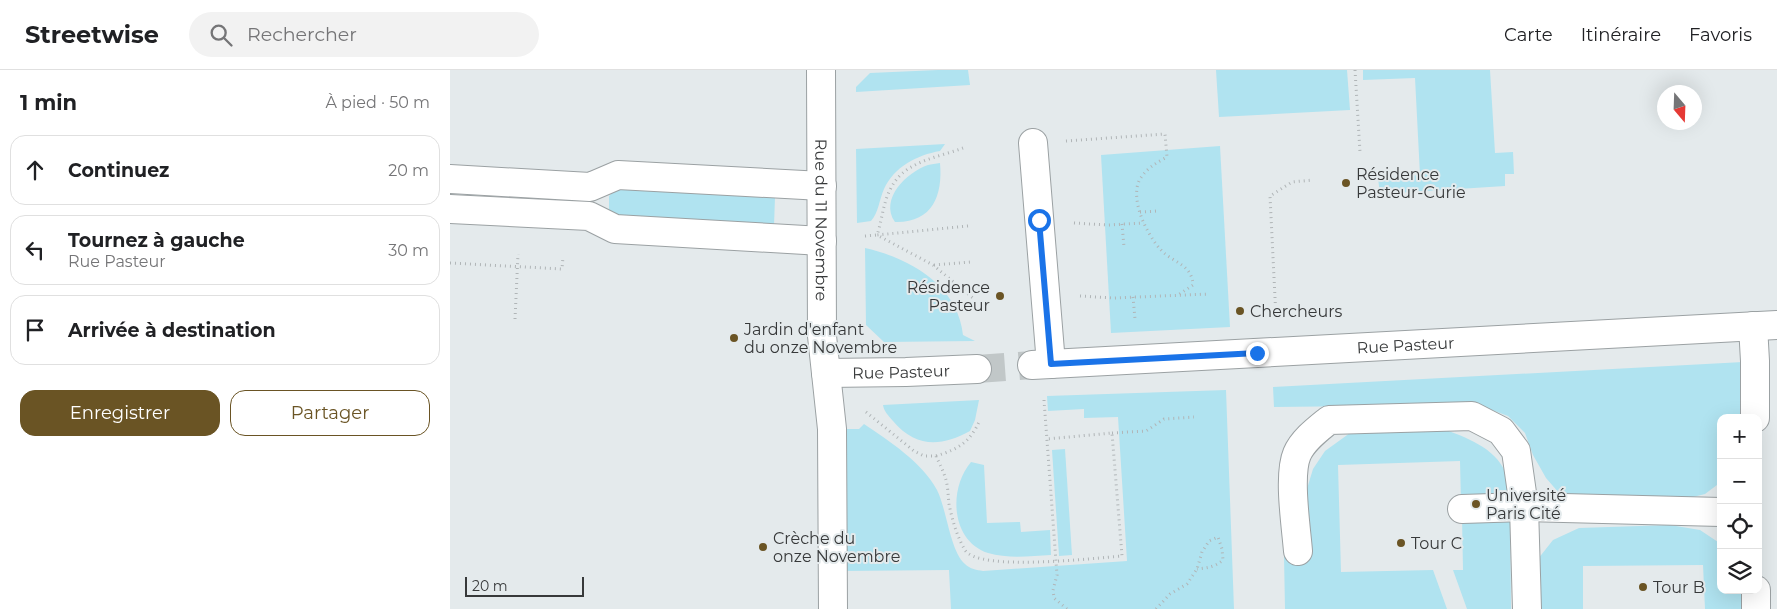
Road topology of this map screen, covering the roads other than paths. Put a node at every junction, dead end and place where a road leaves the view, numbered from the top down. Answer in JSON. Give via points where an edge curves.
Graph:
{"nodes":[{"id":1,"x":821,"y":70,"type":"edge"},
{"id":2,"x":1033,"y":143,"type":"road end"},
{"id":3,"x":450,"y":179,"type":"edge"},
{"id":4,"x":822,"y":186,"type":"junction"},
{"id":5,"x":590,"y":187,"type":"junction"},
{"id":6,"x":450,"y":209,"type":"edge"},
{"id":7,"x":589,"y":216,"type":"junction"},
{"id":8,"x":822,"y":241,"type":"junction"},
{"id":9,"x":1765,"y":325,"type":"edge"},
{"id":10,"x":977,"y":368,"type":"tunnel mouth"},
{"id":11,"x":826,"y":373,"type":"junction"},
{"id":12,"x":1755,"y":414,"type":"edge"},
{"id":13,"x":1524,"y":508,"type":"junction"},
{"id":14,"x":1462,"y":509,"type":"dead end"},
{"id":15,"x":1717,"y":512,"type":"edge"},
{"id":16,"x":1298,"y":551,"type":"dead end"},
{"id":17,"x":1756,"y":594,"type":"edge"},
{"id":18,"x":834,"y":609,"type":"edge"},
{"id":19,"x":1527,"y":609,"type":"edge"},
{"id":20,"x":1756,"y":609,"type":"edge"}],
"edges":[{"from":1,"to":4,"type":"street","name":"Rue du 11 Novembre"},
{"from":2,"to":9,"type":"street","name":"Rue Pasteur","via":[[1046,294],[1042,364]]},
{"from":3,"to":5,"type":"street"},
{"from":4,"to":5,"type":"street","via":[[618,175]]},
{"from":4,"to":8,"type":"street","name":"Rue du 11 Novembre"},
{"from":5,"to":7,"type":"street"},
{"from":6,"to":7,"type":"street"},
{"from":7,"to":8,"type":"street","via":[[614,229]]},
{"from":8,"to":11,"type":"street","name":"Rue du 11 Novembre","via":[[822,336]]},
{"from":9,"to":12,"type":"street","via":[[1755,361]]},
{"from":10,"to":11,"type":"street","name":"Rue Pasteur"},
{"from":11,"to":18,"type":"street","name":"Rue du 11 Novembre","via":[[832,429]]},
{"from":13,"to":14,"type":"street"},
{"from":13,"to":15,"type":"street"},
{"from":13,"to":16,"type":"street","via":[[1516,451],[1501,431],[1472,416],[1329,420],[1311,434],[1297,454],[1293,477]]},
{"from":13,"to":19,"type":"street"},
{"from":17,"to":20,"type":"street"}]}
